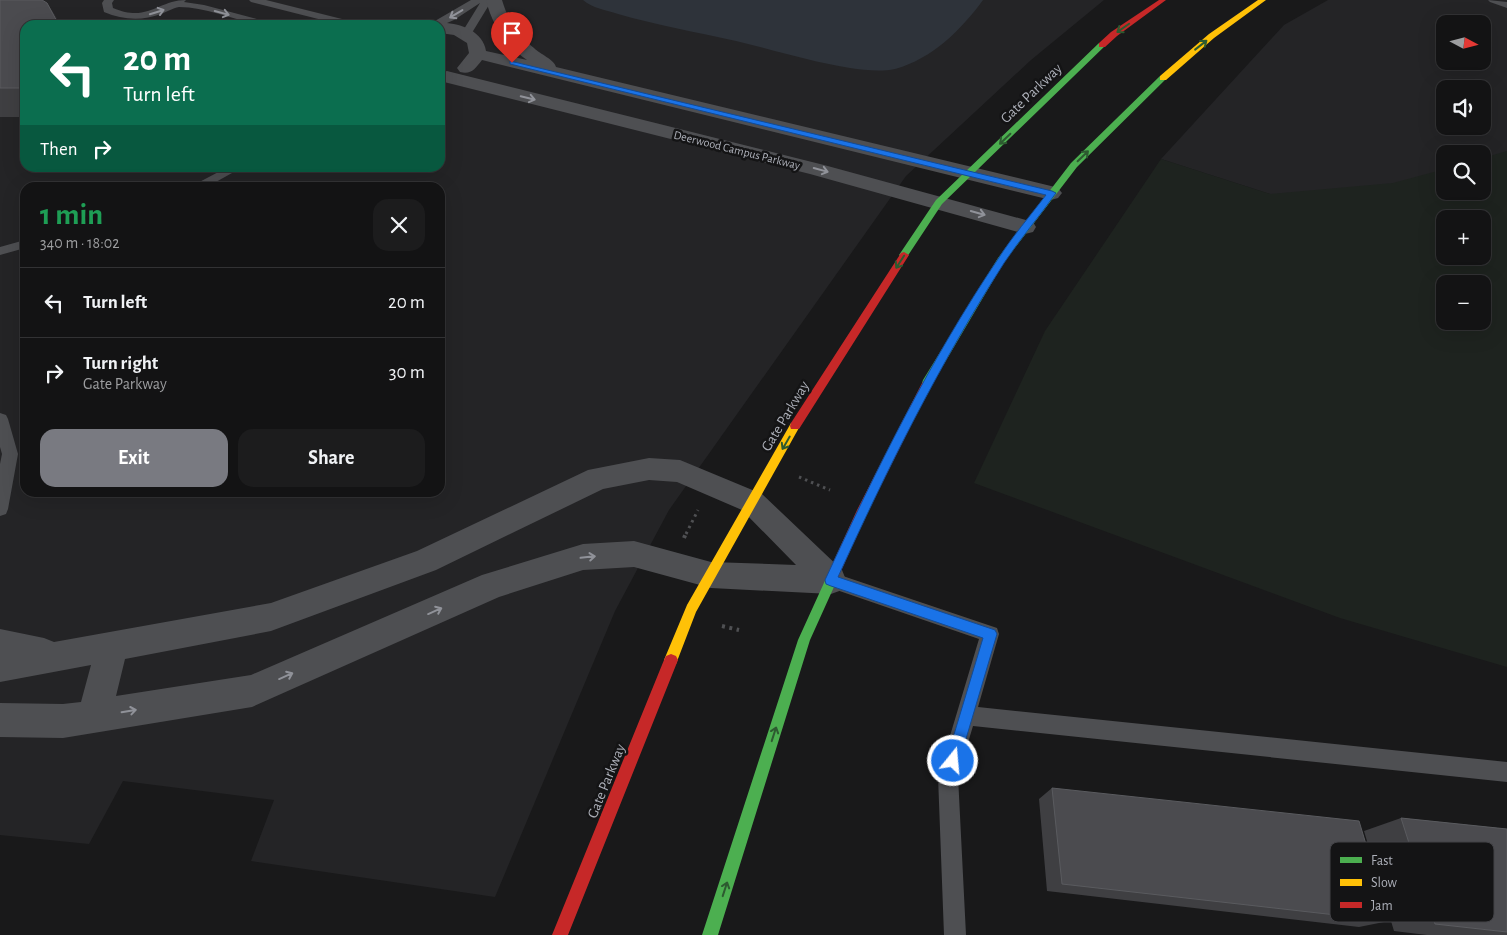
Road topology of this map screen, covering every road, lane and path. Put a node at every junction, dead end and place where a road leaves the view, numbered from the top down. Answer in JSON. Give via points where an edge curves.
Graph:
{"nodes":[{"id":1,"x":109,"y":0,"type":"edge"},
{"id":2,"x":254,"y":0,"type":"edge"},
{"id":3,"x":478,"y":0,"type":"edge"},
{"id":4,"x":487,"y":0,"type":"edge"},
{"id":5,"x":494,"y":0,"type":"edge"},
{"id":6,"x":1164,"y":0,"type":"edge"},
{"id":7,"x":1262,"y":0,"type":"edge"},
{"id":8,"x":1494,"y":0,"type":"edge"},
{"id":9,"x":178,"y":2,"type":"edge"},
{"id":10,"x":1507,"y":5,"type":"edge"},
{"id":11,"x":249,"y":20,"type":"edge"},
{"id":12,"x":334,"y":20,"type":"edge"},
{"id":13,"x":445,"y":20,"type":"edge"},
{"id":14,"x":445,"y":29,"type":"edge"},
{"id":15,"x":466,"y":34,"type":"junction"},
{"id":16,"x":478,"y":54,"type":"junction"},
{"id":17,"x":564,"y":75,"type":"junction"},
{"id":18,"x":445,"y":78,"type":"edge"},
{"id":19,"x":445,"y":78,"type":"edge"},
{"id":20,"x":669,"y":101,"type":"junction"},
{"id":21,"x":646,"y":128,"type":"junction"},
{"id":22,"x":227,"y":172,"type":"edge"},
{"id":23,"x":968,"y":173,"type":"junction"},
{"id":24,"x":206,"y":182,"type":"edge"},
{"id":25,"x":1052,"y":193,"type":"junction"},
{"id":26,"x":939,"y":202,"type":"junction"},
{"id":27,"x":1025,"y":227,"type":"junction"},
{"id":28,"x":20,"y":245,"type":"edge"},
{"id":29,"x":0,"y":251,"type":"edge"},
{"id":30,"x":0,"y":419,"type":"edge"},
{"id":31,"x":792,"y":474,"type":"dead end"},
{"id":32,"x":830,"y":490,"type":"dead end"},
{"id":33,"x":752,"y":502,"type":"junction"},
{"id":34,"x":701,"y":504,"type":"dead end"},
{"id":35,"x":0,"y":509,"type":"edge"},
{"id":36,"x":681,"y":545,"type":"dead end"},
{"id":37,"x":711,"y":575,"type":"junction"},
{"id":38,"x":831,"y":580,"type":"junction"},
{"id":39,"x":722,"y":626,"type":"dead end"},
{"id":40,"x":739,"y":630,"type":"dead end"},
{"id":41,"x":0,"y":644,"type":"edge"},
{"id":42,"x":112,"y":647,"type":"junction"},
{"id":43,"x":63,"y":657,"type":"junction"},
{"id":44,"x":0,"y":668,"type":"edge"},
{"id":45,"x":94,"y":716,"type":"junction"},
{"id":46,"x":966,"y":716,"type":"junction"},
{"id":47,"x":0,"y":720,"type":"edge"},
{"id":48,"x":1507,"y":772,"type":"edge"},
{"id":49,"x":560,"y":935,"type":"edge"},
{"id":50,"x":710,"y":935,"type":"edge"},
{"id":51,"x":955,"y":935,"type":"edge"}],
"edges":[{"from":1,"to":9,"type":"lane","one_way":true,"via":[[108,10],[118,15],[133,16],[151,14]]},
{"from":2,"to":12,"type":"lane"},
{"from":3,"to":13,"type":"lane","one_way":true},
{"from":4,"to":15,"type":"lane"},
{"from":5,"to":17,"type":"street","via":[[497,16],[514,41],[531,57]]},
{"from":6,"to":23,"type":"main road","name":"Gate Parkway","one_way":true,"via":[[1114,34]]},
{"from":25,"to":7,"type":"main road","one_way":true,"via":[[1074,165],[1188,54]]},
{"from":8,"to":10,"type":"lane"},
{"from":9,"to":11,"type":"lane","one_way":true},
{"from":14,"to":15,"type":"street"},
{"from":15,"to":16,"type":"street","via":[[478,44]]},
{"from":16,"to":17,"type":"street"},
{"from":16,"to":18,"type":"street","via":[[467,67]]},
{"from":17,"to":20,"type":"street"},
{"from":19,"to":21,"type":"street","name":"Deerwood Campus Parkway","one_way":true},
{"from":20,"to":21,"type":"street"},
{"from":20,"to":23,"type":"street"},
{"from":21,"to":26,"type":"street","name":"Deerwood Campus Parkway","one_way":true},
{"from":22,"to":24,"type":"lane"},
{"from":23,"to":25,"type":"street"},
{"from":23,"to":26,"type":"main road","name":"Gate Parkway"},
{"from":25,"to":27,"type":"main road"},
{"from":26,"to":27,"type":"street","name":"Deerwood Campus Parkway","one_way":true},
{"from":26,"to":33,"type":"main road","name":"Gate Parkway","one_way":true,"via":[[805,409]]},
{"from":27,"to":38,"type":"main road","via":[[927,384]]},
{"from":28,"to":29,"type":"lane"},
{"from":30,"to":35,"type":"lane","via":[[10,454]]},
{"from":31,"to":32,"type":"path"},
{"from":33,"to":37,"type":"main road","name":"Gate Parkway"},
{"from":33,"to":38,"type":"street"},
{"from":33,"to":42,"type":"street","via":[[680,470],[649,469],[598,478],[426,561],[271,617]]},
{"from":34,"to":36,"type":"path"},
{"from":37,"to":38,"type":"street"},
{"from":45,"to":37,"type":"street","one_way":true,"via":[[252,691],[493,585],[582,557],[634,554]]},
{"from":37,"to":49,"type":"main road","name":"Gate Parkway","via":[[691,609]]},
{"from":38,"to":46,"type":"lane","via":[[990,634]]},
{"from":50,"to":38,"type":"main road","one_way":true,"via":[[802,644]]},
{"from":39,"to":40,"type":"path"},
{"from":41,"to":43,"type":"street"},
{"from":42,"to":43,"type":"street"},
{"from":42,"to":45,"type":"street"},
{"from":43,"to":44,"type":"street"},
{"from":45,"to":47,"type":"street","via":[[63,721]]},
{"from":46,"to":48,"type":"lane"},
{"from":46,"to":51,"type":"lane","via":[[948,776]]}]}
